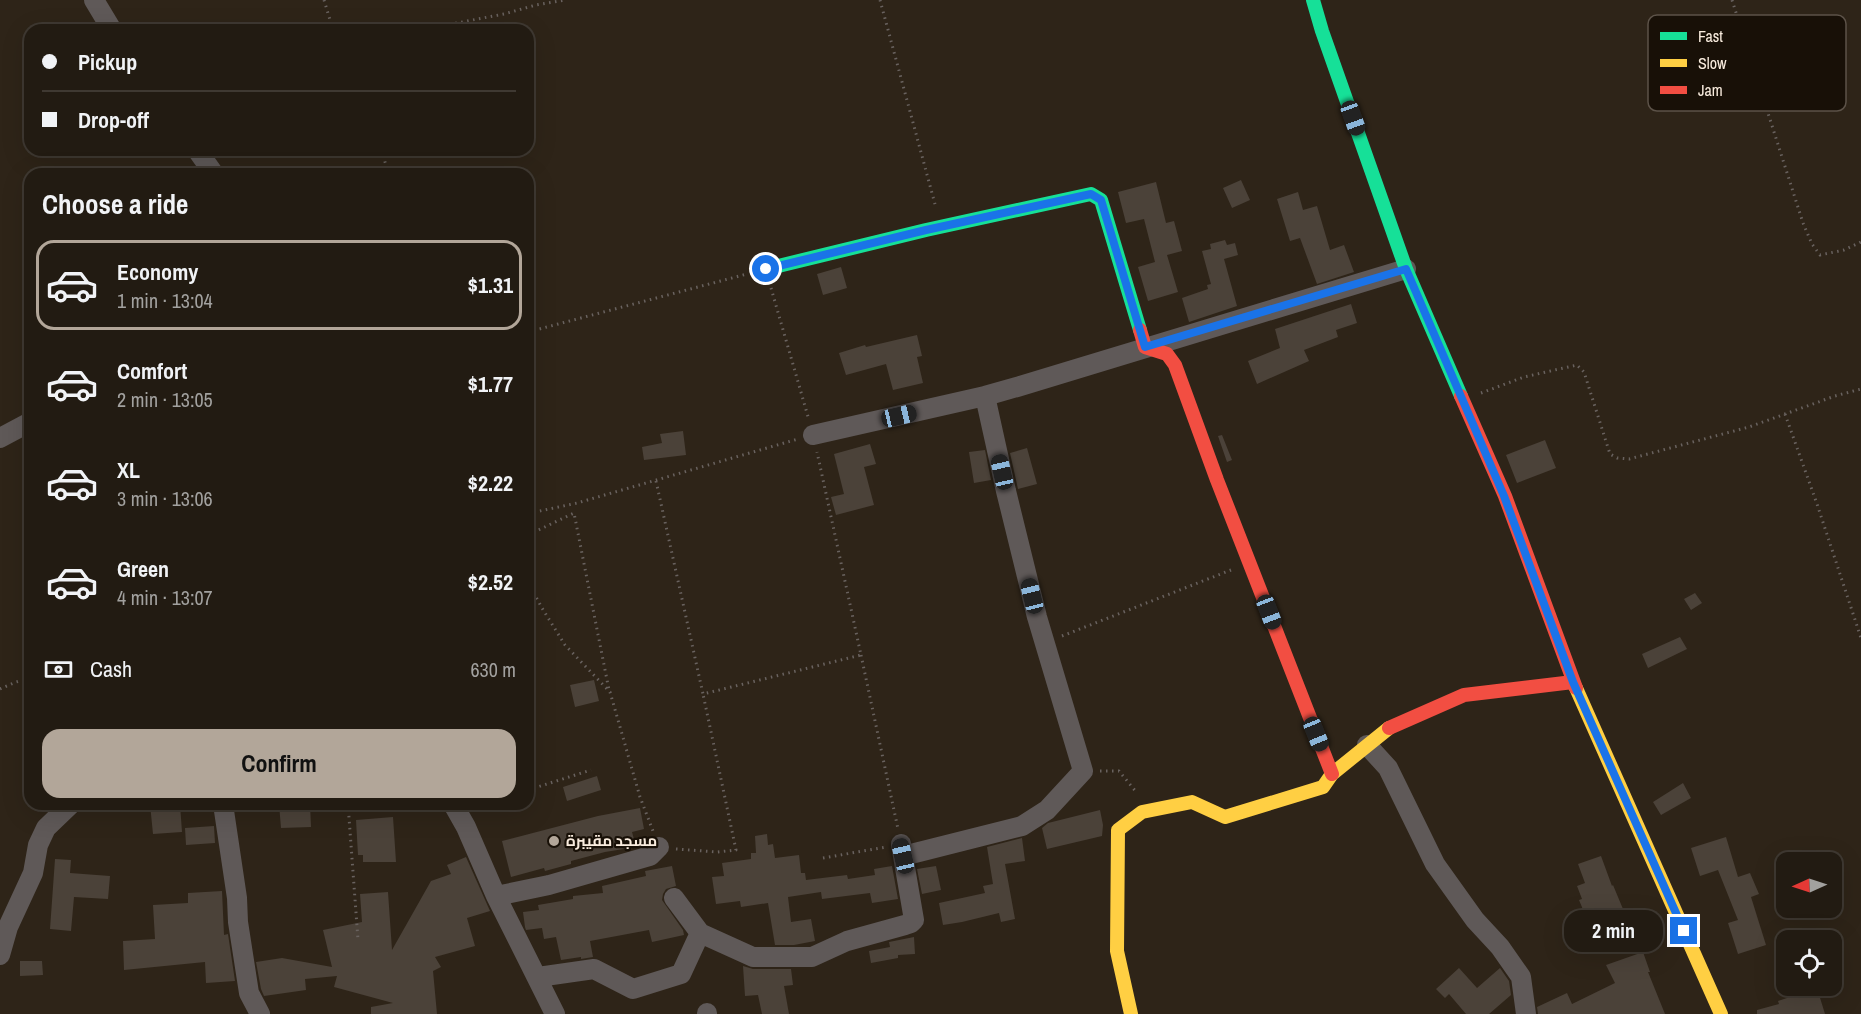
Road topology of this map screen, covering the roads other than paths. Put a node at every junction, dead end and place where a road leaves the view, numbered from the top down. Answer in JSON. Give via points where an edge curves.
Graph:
{"nodes":[{"id":1,"x":94,"y":0,"type":"edge"},
{"id":2,"x":1313,"y":0,"type":"edge"},
{"id":3,"x":108,"y":24,"type":"edge"},
{"id":4,"x":766,"y":269,"type":"road end"},
{"id":5,"x":1406,"y":269,"type":"junction"},
{"id":6,"x":1145,"y":347,"type":"junction"},
{"id":7,"x":985,"y":396,"type":"junction"},
{"id":8,"x":24,"y":425,"type":"edge"},
{"id":9,"x":813,"y":435,"type":"road end"},
{"id":10,"x":0,"y":438,"type":"edge"},
{"id":11,"x":1573,"y":682,"type":"junction"},
{"id":12,"x":1368,"y":745,"type":"junction"},
{"id":13,"x":1332,"y":774,"type":"junction"},
{"id":14,"x":65,"y":810,"type":"edge"},
{"id":15,"x":224,"y":810,"type":"edge"},
{"id":16,"x":456,"y":810,"type":"edge"},
{"id":17,"x":659,"y":847,"type":"road end"},
{"id":18,"x":496,"y":896,"type":"junction"},
{"id":19,"x":674,"y":898,"type":"dead end"},
{"id":20,"x":700,"y":933,"type":"junction"},
{"id":21,"x":0,"y":955,"type":"edge"},
{"id":22,"x":538,"y":977,"type":"junction"},
{"id":23,"x":260,"y":1014,"type":"edge"},
{"id":24,"x":555,"y":1014,"type":"edge"},
{"id":25,"x":1131,"y":1014,"type":"edge"},
{"id":26,"x":1526,"y":1014,"type":"edge"},
{"id":27,"x":1721,"y":1014,"type":"edge"}],
"edges":[{"from":1,"to":3,"type":"street"},
{"from":2,"to":5,"type":"street"},
{"from":4,"to":6,"type":"street","via":[[1091,194],[1101,200]]},
{"from":5,"to":6,"type":"street"},
{"from":5,"to":11,"type":"street","via":[[1504,496]]},
{"from":6,"to":7,"type":"street"},
{"from":6,"to":13,"type":"street","via":[[1167,354],[1175,364]]},
{"from":7,"to":9,"type":"street"},
{"from":7,"to":20,"type":"street","via":[[1045,642],[1083,771],[1047,810],[1022,826],[902,850],[914,915],[911,923],[847,941],[812,957],[753,957]]},
{"from":8,"to":10,"type":"street"},
{"from":11,"to":12,"type":"street","via":[[1464,695],[1390,727]]},
{"from":11,"to":27,"type":"street"},
{"from":12,"to":13,"type":"street"},
{"from":12,"to":26,"type":"street","via":[[1388,768],[1435,864],[1521,978]]},
{"from":13,"to":25,"type":"street","via":[[1323,787],[1225,817],[1192,802],[1142,813],[1118,830],[1117,951]]},
{"from":14,"to":21,"type":"street","via":[[46,828],[38,844],[33,873],[8,927]]},
{"from":15,"to":23,"type":"street","via":[[249,993]]},
{"from":16,"to":18,"type":"street"},
{"from":17,"to":18,"type":"street","via":[[650,856]]},
{"from":18,"to":22,"type":"street"},
{"from":19,"to":20,"type":"street"},
{"from":20,"to":22,"type":"street","via":[[681,974],[633,989],[594,969]]},
{"from":22,"to":24,"type":"street"}]}
